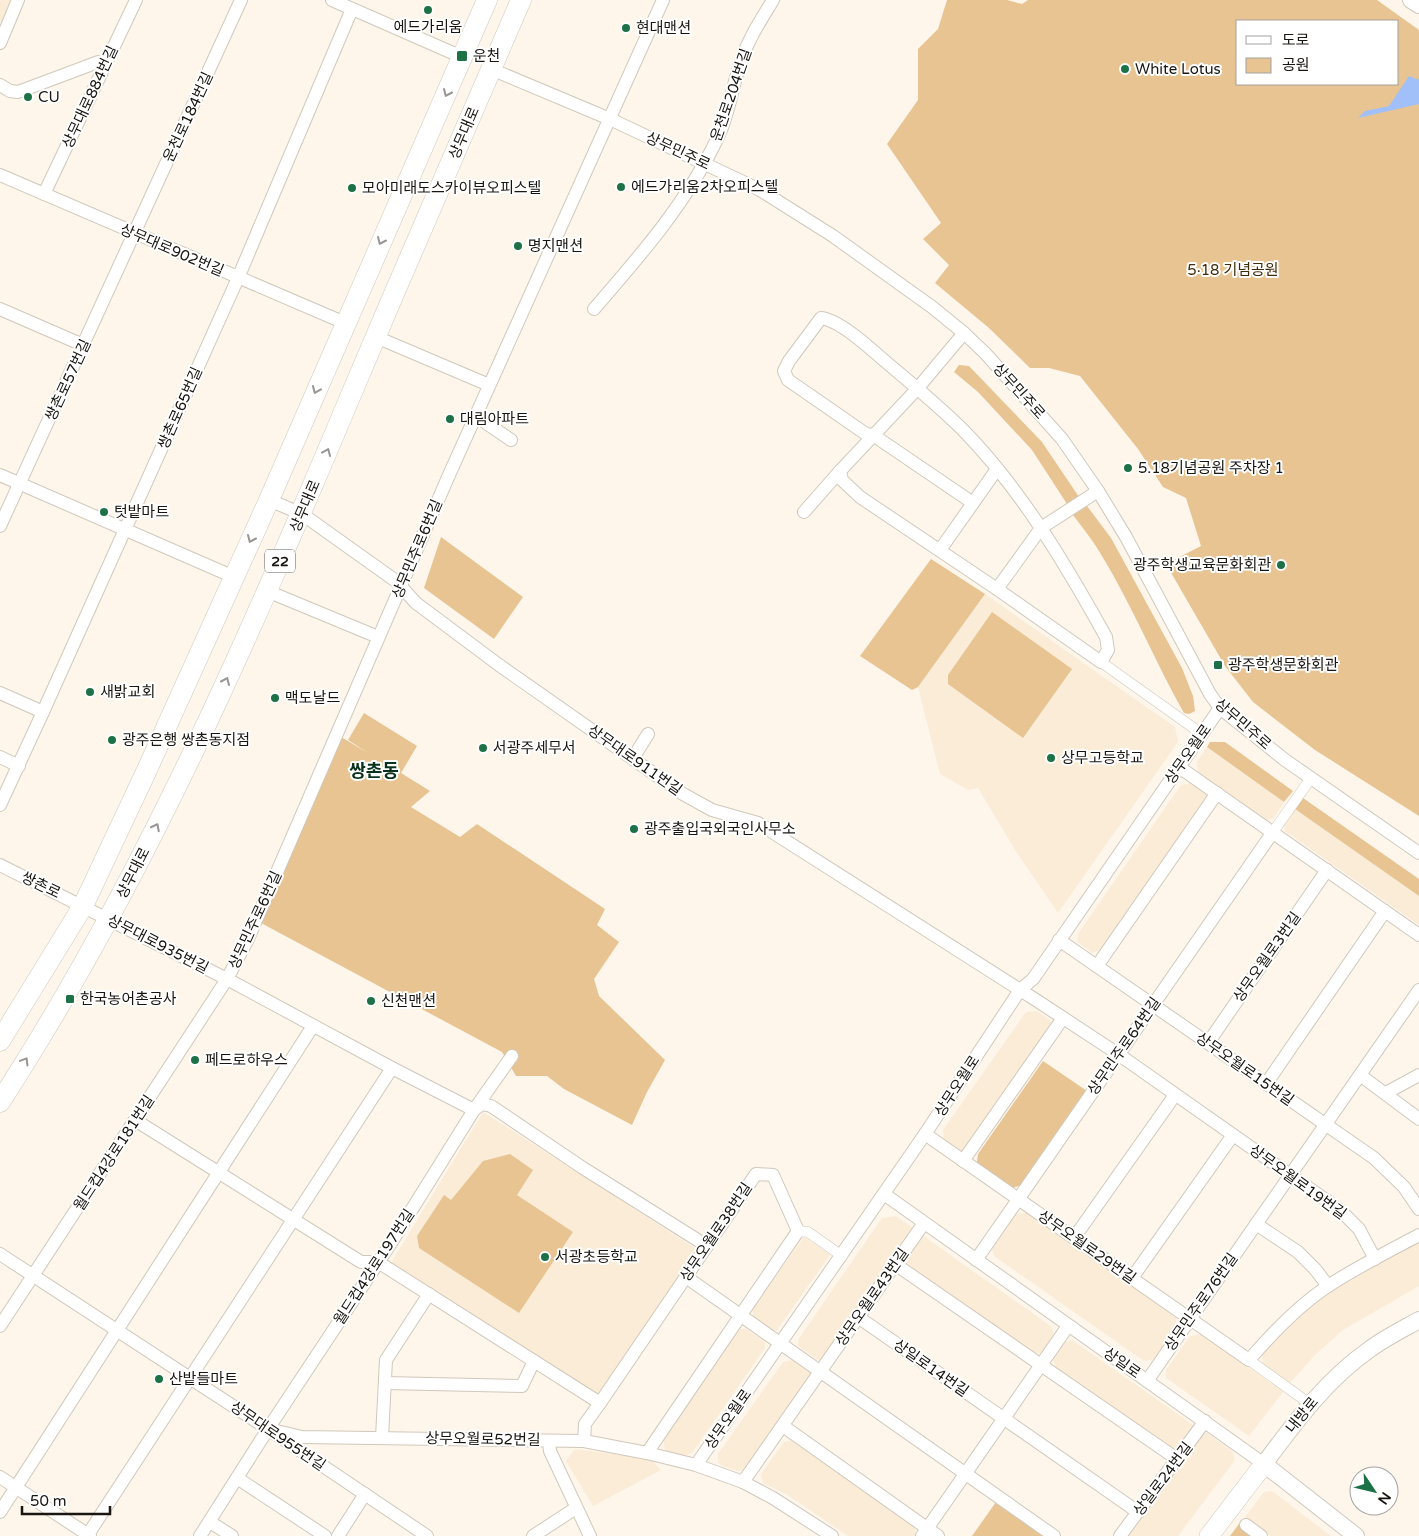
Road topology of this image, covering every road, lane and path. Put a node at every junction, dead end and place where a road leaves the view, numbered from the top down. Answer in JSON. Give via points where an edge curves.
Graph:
{"nodes":[{"id":1,"x":18,"y":0,"type":"edge"},
{"id":2,"x":136,"y":0,"type":"edge"},
{"id":3,"x":241,"y":0,"type":"edge"},
{"id":4,"x":332,"y":0,"type":"edge"},
{"id":5,"x":487,"y":0,"type":"edge"},
{"id":6,"x":522,"y":0,"type":"edge"},
{"id":7,"x":663,"y":0,"type":"edge"},
{"id":8,"x":773,"y":0,"type":"edge"},
{"id":9,"x":1411,"y":0,"type":"edge"},
{"id":10,"x":1419,"y":5,"type":"edge"},
{"id":11,"x":352,"y":9,"type":"junction"},
{"id":12,"x":4,"y":24,"type":"edge"},
{"id":13,"x":0,"y":43,"type":"edge"},
{"id":14,"x":462,"y":57,"type":"junction"},
{"id":15,"x":106,"y":64,"type":"junction"},
{"id":16,"x":492,"y":69,"type":"junction"},
{"id":17,"x":0,"y":85,"type":"edge"},
{"id":18,"x":610,"y":119,"type":"junction"},
{"id":19,"x":705,"y":164,"type":"junction"},
{"id":20,"x":0,"y":175,"type":"edge"},
{"id":21,"x":44,"y":194,"type":"junction"},
{"id":22,"x":134,"y":233,"type":"junction"},
{"id":23,"x":238,"y":278,"type":"junction"},
{"id":24,"x":0,"y":309,"type":"edge"},
{"id":25,"x":594,"y":309,"type":"dead end"},
{"id":26,"x":345,"y":323,"type":"junction"},
{"id":27,"x":964,"y":333,"type":"junction"},
{"id":28,"x":376,"y":336,"type":"junction"},
{"id":29,"x":83,"y":346,"type":"junction"},
{"id":30,"x":490,"y":386,"type":"junction"},
{"id":31,"x":917,"y":389,"type":"junction"},
{"id":32,"x":476,"y":416,"type":"junction"},
{"id":33,"x":873,"y":435,"type":"junction"},
{"id":34,"x":511,"y":440,"type":"dead end"},
{"id":35,"x":997,"y":469,"type":"junction"},
{"id":36,"x":840,"y":471,"type":"junction"},
{"id":37,"x":0,"y":475,"type":"edge"},
{"id":38,"x":20,"y":483,"type":"junction"},
{"id":39,"x":1098,"y":490,"type":"junction"},
{"id":40,"x":269,"y":500,"type":"junction"},
{"id":41,"x":973,"y":503,"type":"junction"},
{"id":42,"x":804,"y":512,"type":"dead end"},
{"id":43,"x":302,"y":514,"type":"junction"},
{"id":44,"x":0,"y":526,"type":"edge"},
{"id":45,"x":1041,"y":528,"type":"junction"},
{"id":46,"x":126,"y":530,"type":"junction"},
{"id":47,"x":940,"y":550,"type":"junction"},
{"id":48,"x":234,"y":577,"type":"junction"},
{"id":49,"x":401,"y":588,"type":"junction"},
{"id":50,"x":997,"y":589,"type":"junction"},
{"id":51,"x":267,"y":591,"type":"junction"},
{"id":52,"x":378,"y":637,"type":"junction"},
{"id":53,"x":1101,"y":662,"type":"junction"},
{"id":54,"x":0,"y":693,"type":"edge"},
{"id":55,"x":1220,"y":708,"type":"junction"},
{"id":56,"x":44,"y":712,"type":"junction"},
{"id":57,"x":648,"y":734,"type":"dead end"},
{"id":58,"x":1202,"y":734,"type":"junction"},
{"id":59,"x":0,"y":757,"type":"edge"},
{"id":60,"x":632,"y":758,"type":"junction"},
{"id":61,"x":19,"y":766,"type":"junction"},
{"id":62,"x":1179,"y":767,"type":"junction"},
{"id":63,"x":1311,"y":778,"type":"junction"},
{"id":64,"x":1217,"y":793,"type":"junction"},
{"id":65,"x":0,"y":805,"type":"edge"},
{"id":66,"x":1272,"y":832,"type":"junction"},
{"id":67,"x":1419,"y":853,"type":"edge"},
{"id":68,"x":0,"y":865,"type":"edge"},
{"id":69,"x":1327,"y":870,"type":"junction"},
{"id":70,"x":83,"y":906,"type":"junction"},
{"id":71,"x":1384,"y":910,"type":"junction"},
{"id":72,"x":108,"y":919,"type":"junction"},
{"id":73,"x":1419,"y":935,"type":"edge"},
{"id":74,"x":1059,"y":940,"type":"junction"},
{"id":75,"x":1097,"y":966,"type":"junction"},
{"id":76,"x":227,"y":979,"type":"junction"},
{"id":77,"x":1020,"y":990,"type":"junction"},
{"id":78,"x":1419,"y":990,"type":"edge"},
{"id":79,"x":1153,"y":1005,"type":"junction"},
{"id":80,"x":1063,"y":1018,"type":"junction"},
{"id":81,"x":313,"y":1026,"type":"junction"},
{"id":82,"x":0,"y":1041,"type":"edge"},
{"id":83,"x":1208,"y":1043,"type":"junction"},
{"id":84,"x":1118,"y":1054,"type":"junction"},
{"id":85,"x":512,"y":1056,"type":"dead end"},
{"id":86,"x":392,"y":1068,"type":"junction"},
{"id":87,"x":1419,"y":1074,"type":"edge"},
{"id":88,"x":1360,"y":1075,"type":"junction"},
{"id":89,"x":1266,"y":1084,"type":"junction"},
{"id":90,"x":1386,"y":1093,"type":"junction"},
{"id":91,"x":1175,"y":1095,"type":"junction"},
{"id":92,"x":0,"y":1102,"type":"edge"},
{"id":93,"x":474,"y":1110,"type":"junction"},
{"id":94,"x":1419,"y":1119,"type":"edge"},
{"id":95,"x":135,"y":1120,"type":"junction"},
{"id":96,"x":1325,"y":1125,"type":"junction"},
{"id":97,"x":925,"y":1134,"type":"junction"},
{"id":98,"x":1233,"y":1135,"type":"junction"},
{"id":99,"x":963,"y":1161,"type":"junction"},
{"id":100,"x":218,"y":1173,"type":"junction"},
{"id":101,"x":1290,"y":1174,"type":"junction"},
{"id":102,"x":884,"y":1194,"type":"junction"},
{"id":103,"x":1018,"y":1199,"type":"junction"},
{"id":104,"x":1419,"y":1209,"type":"edge"},
{"id":105,"x":294,"y":1220,"type":"junction"},
{"id":106,"x":924,"y":1223,"type":"junction"},
{"id":107,"x":1256,"y":1224,"type":"junction"},
{"id":108,"x":798,"y":1231,"type":"junction"},
{"id":109,"x":1419,"y":1235,"type":"edge"},
{"id":110,"x":1074,"y":1238,"type":"junction"},
{"id":111,"x":707,"y":1246,"type":"junction"},
{"id":112,"x":0,"y":1254,"type":"edge"},
{"id":113,"x":842,"y":1256,"type":"junction"},
{"id":114,"x":1375,"y":1259,"type":"junction"},
{"id":115,"x":976,"y":1260,"type":"junction"},
{"id":116,"x":378,"y":1262,"type":"junction"},
{"id":117,"x":895,"y":1264,"type":"junction"},
{"id":118,"x":33,"y":1276,"type":"junction"},
{"id":119,"x":686,"y":1277,"type":"junction"},
{"id":120,"x":1132,"y":1278,"type":"junction"},
{"id":121,"x":1328,"y":1286,"type":"junction"},
{"id":122,"x":429,"y":1294,"type":"junction"},
{"id":123,"x":740,"y":1315,"type":"junction"},
{"id":124,"x":858,"y":1317,"type":"junction"},
{"id":125,"x":1190,"y":1318,"type":"junction"},
{"id":126,"x":1419,"y":1320,"type":"edge"},
{"id":127,"x":0,"y":1326,"type":"edge"},
{"id":128,"x":1068,"y":1326,"type":"junction"},
{"id":129,"x":117,"y":1330,"type":"junction"},
{"id":130,"x":780,"y":1344,"type":"junction"},
{"id":131,"x":1249,"y":1360,"type":"junction"},
{"id":132,"x":534,"y":1361,"type":"junction"},
{"id":133,"x":1041,"y":1365,"type":"junction"},
{"id":134,"x":820,"y":1372,"type":"junction"},
{"id":135,"x":190,"y":1378,"type":"junction"},
{"id":136,"x":1147,"y":1380,"type":"junction"},
{"id":137,"x":385,"y":1383,"type":"junction"},
{"id":138,"x":600,"y":1404,"type":"junction"},
{"id":139,"x":1310,"y":1404,"type":"junction"},
{"id":140,"x":1004,"y":1419,"type":"junction"},
{"id":141,"x":1205,"y":1421,"type":"junction"},
{"id":142,"x":783,"y":1426,"type":"junction"},
{"id":143,"x":268,"y":1429,"type":"junction"},
{"id":144,"x":382,"y":1437,"type":"junction"},
{"id":145,"x":549,"y":1441,"type":"junction"},
{"id":146,"x":584,"y":1441,"type":"junction"},
{"id":147,"x":647,"y":1453,"type":"junction"},
{"id":148,"x":1177,"y":1459,"type":"junction"},
{"id":149,"x":1264,"y":1464,"type":"junction"},
{"id":150,"x":696,"y":1465,"type":"junction"},
{"id":151,"x":966,"y":1473,"type":"junction"},
{"id":152,"x":0,"y":1477,"type":"edge"},
{"id":153,"x":237,"y":1478,"type":"junction"},
{"id":154,"x":743,"y":1482,"type":"junction"},
{"id":155,"x":16,"y":1487,"type":"junction"},
{"id":156,"x":366,"y":1494,"type":"junction"},
{"id":157,"x":576,"y":1508,"type":"junction"},
{"id":158,"x":0,"y":1512,"type":"edge"},
{"id":159,"x":1138,"y":1512,"type":"junction"},
{"id":160,"x":210,"y":1522,"type":"junction"},
{"id":161,"x":1246,"y":1524,"type":"dead end"},
{"id":162,"x":924,"y":1532,"type":"edge"},
{"id":163,"x":88,"y":1536,"type":"edge"},
{"id":164,"x":200,"y":1536,"type":"edge"},
{"id":165,"x":232,"y":1536,"type":"edge"},
{"id":166,"x":325,"y":1536,"type":"edge"},
{"id":167,"x":338,"y":1536,"type":"edge"},
{"id":168,"x":427,"y":1536,"type":"edge"},
{"id":169,"x":533,"y":1536,"type":"edge"},
{"id":170,"x":590,"y":1536,"type":"edge"},
{"id":171,"x":832,"y":1536,"type":"edge"},
{"id":172,"x":938,"y":1536,"type":"edge"},
{"id":173,"x":1054,"y":1536,"type":"edge"},
{"id":174,"x":1120,"y":1536,"type":"edge"},
{"id":175,"x":1209,"y":1536,"type":"edge"},
{"id":176,"x":1261,"y":1536,"type":"edge"},
{"id":177,"x":1356,"y":1536,"type":"edge"}],
"edges":[{"from":1,"to":12,"type":"street"},
{"from":2,"to":15,"type":"street","name":"상무대로884번길"},
{"from":3,"to":22,"type":"street","name":"운천로184번길"},
{"from":4,"to":11,"type":"street"},
{"from":5,"to":14,"type":"main road","name":"상무대로","number":"22"},
{"from":6,"to":16,"type":"main road","name":"상무대로","number":"22"},
{"from":7,"to":18,"type":"street","name":"상무민주로6번길"},
{"from":8,"to":19,"type":"street","name":"운천로204번길","via":[[740,62],[719,134]]},
{"from":9,"to":10,"type":"street"},
{"from":11,"to":14,"type":"street"},
{"from":11,"to":23,"type":"street","name":"쌍촌로65번길"},
{"from":12,"to":13,"type":"street"},
{"from":14,"to":26,"type":"main road","name":"상무대로","number":"22","one_way":true},
{"from":15,"to":17,"type":"street","via":[[98,62],[18,92]]},
{"from":15,"to":21,"type":"street","name":"상무대로884번길"},
{"from":16,"to":18,"type":"street","name":"상무민주로"},
{"from":16,"to":28,"type":"main road","name":"상무대로","number":"22"},
{"from":18,"to":19,"type":"street","name":"상무민주로"},
{"from":18,"to":30,"type":"street","name":"상무민주로6번길"},
{"from":19,"to":25,"type":"street","name":"운천로204번길","via":[[641,255]]},
{"from":19,"to":27,"type":"street","name":"상무민주로","via":[[760,190],[798,214]]},
{"from":20,"to":21,"type":"street","name":"상무대로902번길"},
{"from":21,"to":22,"type":"street","name":"상무대로902번길"},
{"from":22,"to":23,"type":"street","name":"상무대로902번길"},
{"from":22,"to":29,"type":"street","name":"쌍촌로57번길"},
{"from":23,"to":26,"type":"street","name":"상무대로902번길"},
{"from":23,"to":46,"type":"street","name":"쌍촌로65번길"},
{"from":24,"to":29,"type":"street"},
{"from":26,"to":40,"type":"main road","name":"상무대로","number":"22","one_way":true},
{"from":27,"to":31,"type":"street"},
{"from":27,"to":39,"type":"street","name":"상무민주로","via":[[1062,439]]},
{"from":28,"to":30,"type":"street"},
{"from":43,"to":28,"type":"main road","name":"상무대로","number":"22","one_way":true},
{"from":29,"to":38,"type":"street","name":"쌍촌로57번길"},
{"from":30,"to":32,"type":"street","name":"상무민주로6번길"},
{"from":31,"to":33,"type":"street"},
{"from":31,"to":33,"type":"street","via":[[867,346],[830,319],[821,318],[784,371],[788,380],[866,434]]},
{"from":31,"to":35,"type":"street","via":[[963,430]]},
{"from":32,"to":34,"type":"street"},
{"from":32,"to":49,"type":"street","name":"상무민주로6번길"},
{"from":33,"to":36,"type":"street"},
{"from":33,"to":41,"type":"street"},
{"from":35,"to":41,"type":"street"},
{"from":35,"to":45,"type":"street"},
{"from":36,"to":42,"type":"street"},
{"from":36,"to":47,"type":"street","via":[[842,480],[860,497]]},
{"from":37,"to":38,"type":"street"},
{"from":38,"to":44,"type":"street","name":"쌍촌로57번길"},
{"from":38,"to":46,"type":"street"},
{"from":39,"to":45,"type":"street"},
{"from":39,"to":55,"type":"street","name":"상무민주로"},
{"from":40,"to":43,"type":"street","name":"상무대로911번길"},
{"from":40,"to":48,"type":"main road","name":"상무대로","number":"22","one_way":true},
{"from":41,"to":47,"type":"street"},
{"from":43,"to":49,"type":"street","name":"상무대로911번길","via":[[396,581]]},
{"from":43,"to":51,"type":"main road","name":"상무대로","number":"22"},
{"from":45,"to":50,"type":"street"},
{"from":45,"to":53,"type":"street","via":[[1106,637],[1108,650]]},
{"from":46,"to":48,"type":"street"},
{"from":46,"to":56,"type":"street","name":"쌍촌로65번길"},
{"from":47,"to":50,"type":"street"},
{"from":48,"to":70,"type":"main road","name":"상무대로","number":"22"},
{"from":49,"to":52,"type":"street","name":"상무민주로6번길"},
{"from":49,"to":60,"type":"street","name":"상무대로911번길","via":[[416,603],[499,665]]},
{"from":50,"to":53,"type":"street"},
{"from":51,"to":52,"type":"street"},
{"from":72,"to":51,"type":"main road","name":"상무대로","number":"22","one_way":true,"via":[[187,767]]},
{"from":52,"to":76,"type":"street","name":"상무민주로6번길","via":[[248,939]]},
{"from":53,"to":58,"type":"street"},
{"from":54,"to":56,"type":"street"},
{"from":55,"to":58,"type":"street","name":"상무오월로"},
{"from":55,"to":63,"type":"street","name":"상무민주로"},
{"from":56,"to":61,"type":"street","name":"쌍촌로65번길"},
{"from":57,"to":60,"type":"street"},
{"from":58,"to":62,"type":"street","name":"상무오월로"},
{"from":59,"to":61,"type":"street"},
{"from":60,"to":77,"type":"street","name":"상무대로911번길","via":[[696,802],[758,823]]},
{"from":61,"to":65,"type":"street","name":"쌍촌로65번길"},
{"from":62,"to":64,"type":"street"},
{"from":62,"to":74,"type":"street","name":"상무오월로"},
{"from":63,"to":66,"type":"street"},
{"from":63,"to":67,"type":"street","name":"상무민주로"},
{"from":64,"to":66,"type":"street"},
{"from":64,"to":75,"type":"street"},
{"from":66,"to":69,"type":"street"},
{"from":66,"to":79,"type":"street","name":"상무민주로64번길"},
{"from":68,"to":70,"type":"street","name":"쌍촌로"},
{"from":69,"to":71,"type":"street"},
{"from":69,"to":83,"type":"street","name":"상무오월로3번길"},
{"from":70,"to":72,"type":"street","name":"상무대로935번길"},
{"from":70,"to":82,"type":"main road","name":"상무대로","number":"22"},
{"from":71,"to":73,"type":"street"},
{"from":71,"to":89,"type":"street"},
{"from":72,"to":76,"type":"street","name":"상무대로935번길"},
{"from":92,"to":72,"type":"main road","name":"상무대로","number":"22","one_way":true},
{"from":74,"to":75,"type":"street","name":"상무오월로15번길"},
{"from":74,"to":77,"type":"street","name":"상무오월로","via":[[1033,979]]},
{"from":75,"to":79,"type":"street","name":"상무오월로15번길"},
{"from":76,"to":81,"type":"street","name":"상무대로935번길"},
{"from":76,"to":95,"type":"street","name":"월드컵4강로181번길"},
{"from":77,"to":80,"type":"street","name":"상무오월로19번길"},
{"from":77,"to":97,"type":"street","name":"상무오월로"},
{"from":78,"to":88,"type":"street","name":"상무민주로76번길"},
{"from":79,"to":83,"type":"street","name":"상무오월로15번길"},
{"from":79,"to":84,"type":"street","name":"상무민주로64번길"},
{"from":80,"to":84,"type":"street","name":"상무오월로19번길"},
{"from":80,"to":99,"type":"street"},
{"from":81,"to":86,"type":"street","name":"상무대로935번길"},
{"from":81,"to":100,"type":"street"},
{"from":83,"to":89,"type":"street","name":"상무오월로15번길"},
{"from":84,"to":91,"type":"street","name":"상무오월로19번길"},
{"from":84,"to":103,"type":"street","name":"상무민주로64번길"},
{"from":85,"to":93,"type":"street","name":"월드컵4강로197번길"},
{"from":86,"to":93,"type":"street","name":"상무대로935번길"},
{"from":86,"to":105,"type":"street"},
{"from":87,"to":90,"type":"street"},
{"from":88,"to":90,"type":"street"},
{"from":88,"to":96,"type":"street","name":"상무민주로76번길"},
{"from":89,"to":96,"type":"street","name":"상무오월로15번길"},
{"from":90,"to":94,"type":"street"},
{"from":91,"to":98,"type":"street","name":"상무오월로19번길"},
{"from":91,"to":110,"type":"street"},
{"from":93,"to":111,"type":"street","via":[[482,1104],[491,1106]]},
{"from":93,"to":116,"type":"street","name":"월드컵4강로197번길"},
{"from":95,"to":100,"type":"street"},
{"from":95,"to":118,"type":"street","name":"월드컵4강로181번길"},
{"from":96,"to":101,"type":"street","name":"상무민주로76번길"},
{"from":96,"to":104,"type":"street","name":"상무오월로15번길","via":[[1392,1173]]},
{"from":97,"to":99,"type":"street","name":"상무오월로29번길"},
{"from":97,"to":102,"type":"street","name":"상무오월로"},
{"from":98,"to":101,"type":"street","name":"상무오월로19번길"},
{"from":98,"to":120,"type":"street"},
{"from":99,"to":103,"type":"street","name":"상무오월로29번길"},
{"from":100,"to":105,"type":"street"},
{"from":100,"to":129,"type":"street"},
{"from":101,"to":107,"type":"street","name":"상무민주로76번길"},
{"from":101,"to":114,"type":"street","name":"상무오월로19번길","via":[[1340,1210],[1359,1229]]},
{"from":102,"to":106,"type":"street","name":"상일로"},
{"from":102,"to":113,"type":"street","name":"상무오월로"},
{"from":103,"to":110,"type":"street","name":"상무오월로29번길"},
{"from":103,"to":115,"type":"street","name":"상무민주로64번길"},
{"from":105,"to":116,"type":"street","via":[[361,1262]]},
{"from":105,"to":135,"type":"street"},
{"from":106,"to":115,"type":"street","name":"상일로"},
{"from":106,"to":117,"type":"street","name":"상무오월로43번길"},
{"from":107,"to":121,"type":"street","via":[[1298,1252]]},
{"from":107,"to":125,"type":"street","name":"상무민주로76번길"},
{"from":108,"to":111,"type":"street","name":"상무오월로38번길","via":[[773,1175],[756,1174]]},
{"from":108,"to":113,"type":"street","via":[[808,1232]]},
{"from":108,"to":123,"type":"street"},
{"from":109,"to":114,"type":"street"},
{"from":110,"to":120,"type":"street","name":"상무오월로29번길"},
{"from":111,"to":119,"type":"street","name":"상무오월로38번길"},
{"from":112,"to":118,"type":"street","name":"상무대로955번길"},
{"from":113,"to":130,"type":"street","name":"상무오월로"},
{"from":114,"to":121,"type":"street"},
{"from":115,"to":128,"type":"street","name":"상일로"},
{"from":116,"to":122,"type":"street"},
{"from":116,"to":143,"type":"street","name":"월드컵4강로197번길"},
{"from":117,"to":124,"type":"street","name":"상무오월로43번길"},
{"from":117,"to":133,"type":"street"},
{"from":118,"to":127,"type":"street","name":"월드컵4강로181번길"},
{"from":118,"to":129,"type":"street","name":"상무대로955번길"},
{"from":119,"to":123,"type":"street"},
{"from":119,"to":138,"type":"street","name":"상무오월로38번길"},
{"from":120,"to":125,"type":"street","name":"상무오월로29번길"},
{"from":121,"to":131,"type":"street","via":[[1274,1331]]},
{"from":122,"to":132,"type":"street"},
{"from":122,"to":137,"type":"street","via":[[386,1360]]},
{"from":123,"to":130,"type":"street"},
{"from":123,"to":147,"type":"street"},
{"from":124,"to":134,"type":"street","name":"상무오월로43번길"},
{"from":124,"to":140,"type":"street","name":"상일로14번길"},
{"from":125,"to":131,"type":"street","name":"상무오월로29번길"},
{"from":125,"to":136,"type":"street","name":"상무민주로76번길"},
{"from":126,"to":139,"type":"street","name":"내방로","via":[[1370,1348]]},
{"from":128,"to":133,"type":"street"},
{"from":128,"to":136,"type":"street","name":"상일로"},
{"from":129,"to":135,"type":"street","name":"상무대로955번길"},
{"from":129,"to":155,"type":"street"},
{"from":130,"to":134,"type":"street"},
{"from":130,"to":150,"type":"street","name":"상무오월로"},
{"from":131,"to":139,"type":"street"},
{"from":132,"to":137,"type":"street","via":[[522,1386]]},
{"from":132,"to":138,"type":"street"},
{"from":133,"to":140,"type":"street"},
{"from":133,"to":148,"type":"street"},
{"from":134,"to":142,"type":"street","name":"상무오월로43번길"},
{"from":134,"to":151,"type":"street"},
{"from":135,"to":143,"type":"street","name":"상무대로955번길"},
{"from":135,"to":163,"type":"street"},
{"from":136,"to":141,"type":"street","name":"상일로"},
{"from":137,"to":144,"type":"street"},
{"from":138,"to":146,"type":"street","name":"상무오월로38번길","via":[[585,1424]]},
{"from":139,"to":149,"type":"street","name":"내방로"},
{"from":140,"to":151,"type":"street"},
{"from":140,"to":159,"type":"street","name":"상일로14번길"},
{"from":141,"to":148,"type":"street","name":"상일로24번길"},
{"from":141,"to":149,"type":"street","name":"상일로"},
{"from":142,"to":154,"type":"street","name":"상무오월로43번길"},
{"from":142,"to":162,"type":"street"},
{"from":143,"to":144,"type":"street","name":"상무오월로52번길","via":[[302,1436]]},
{"from":143,"to":153,"type":"street","name":"월드컵4강로197번길"},
{"from":143,"to":156,"type":"street","name":"상무대로955번길"},
{"from":144,"to":145,"type":"street","name":"상무오월로52번길"},
{"from":145,"to":146,"type":"street","name":"상무오월로52번길"},
{"from":145,"to":157,"type":"street","via":[[550,1451]]},
{"from":146,"to":147,"type":"street","name":"상무오월로52번길"},
{"from":147,"to":150,"type":"street","name":"상무오월로52번길"},
{"from":148,"to":159,"type":"street","name":"상일로24번길"},
{"from":149,"to":175,"type":"main road","name":"내방로"},
{"from":149,"to":177,"type":"street","name":"상일로"},
{"from":150,"to":154,"type":"street","name":"상무오월로52번길"},
{"from":151,"to":162,"type":"street"},
{"from":151,"to":173,"type":"street"},
{"from":152,"to":155,"type":"street"},
{"from":153,"to":160,"type":"street","name":"월드컵4강로197번길"},
{"from":153,"to":166,"type":"street"},
{"from":154,"to":171,"type":"street","name":"상무오월로52번길"},
{"from":155,"to":158,"type":"street"},
{"from":155,"to":163,"type":"street"},
{"from":156,"to":167,"type":"street"},
{"from":156,"to":168,"type":"street","name":"상무대로955번길"},
{"from":157,"to":169,"type":"street"},
{"from":157,"to":170,"type":"street"},
{"from":159,"to":174,"type":"street","name":"상일로24번길"},
{"from":160,"to":164,"type":"street","name":"월드컵4강로197번길"},
{"from":160,"to":165,"type":"street"},
{"from":161,"to":176,"type":"street"},
{"from":162,"to":172,"type":"street"}]}
